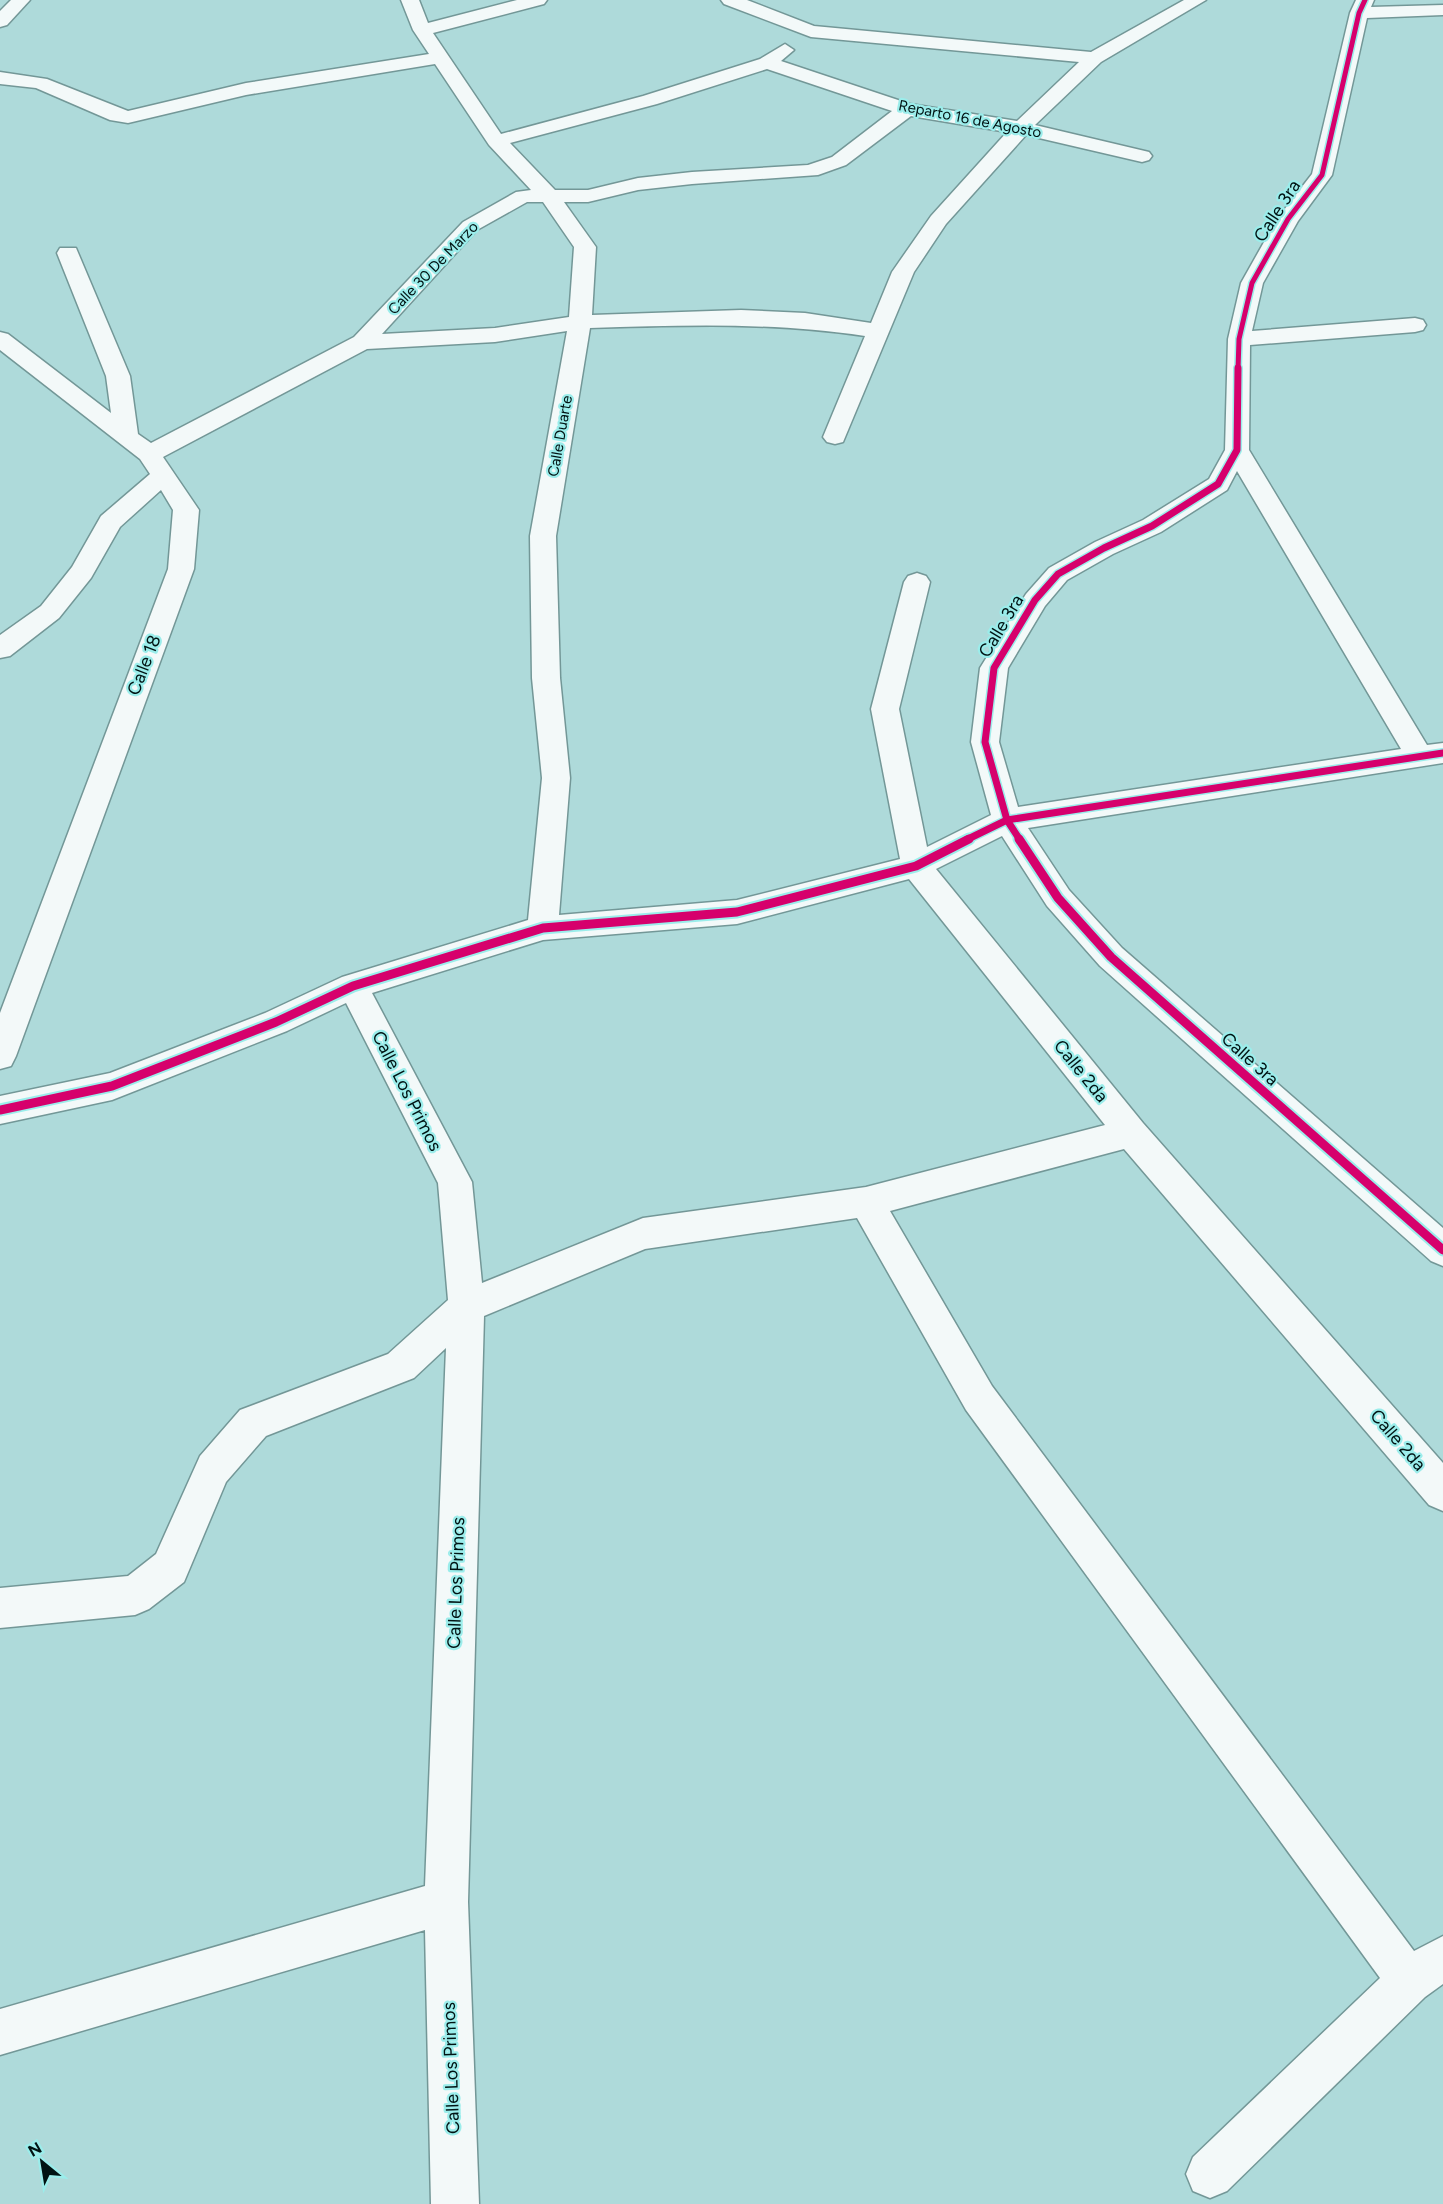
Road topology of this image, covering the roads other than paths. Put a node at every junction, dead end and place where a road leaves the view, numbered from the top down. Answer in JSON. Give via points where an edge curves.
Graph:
{"nodes":[{"id":1,"x":21,"y":0,"type":"edge"},
{"id":2,"x":410,"y":0,"type":"edge"},
{"id":3,"x":538,"y":0,"type":"edge"},
{"id":4,"x":1197,"y":0,"type":"edge"},
{"id":5,"x":744,"y":2,"type":"edge"},
{"id":6,"x":1362,"y":7,"type":"edge"},
{"id":7,"x":1443,"y":10,"type":"edge"},
{"id":8,"x":0,"y":21,"type":"edge"},
{"id":9,"x":422,"y":30,"type":"junction"},
{"id":10,"x":811,"y":31,"type":"junction"},
{"id":11,"x":440,"y":58,"type":"junction"},
{"id":12,"x":1094,"y":58,"type":"junction"},
{"id":13,"x":767,"y":63,"type":"junction"},
{"id":14,"x":0,"y":78,"type":"edge"},
{"id":15,"x":907,"y":109,"type":"junction"},
{"id":16,"x":1021,"y":128,"type":"junction"},
{"id":17,"x":496,"y":141,"type":"junction"},
{"id":18,"x":1142,"y":156,"type":"dead end"},
{"id":19,"x":549,"y":196,"type":"junction"},
{"id":20,"x":69,"y":253,"type":"dead end"},
{"id":21,"x":580,"y":322,"type":"junction"},
{"id":22,"x":1415,"y":325,"type":"dead end"},
{"id":23,"x":880,"y":331,"type":"junction"},
{"id":24,"x":0,"y":339,"type":"edge"},
{"id":25,"x":1239,"y":339,"type":"junction"},
{"id":26,"x":362,"y":342,"type":"junction"},
{"id":27,"x":126,"y":435,"type":"junction"},
{"id":28,"x":836,"y":437,"type":"dead end"},
{"id":29,"x":1237,"y":450,"type":"junction"},
{"id":30,"x":156,"y":464,"type":"junction"},
{"id":31,"x":917,"y":582,"type":"dead end"},
{"id":32,"x":0,"y":649,"type":"edge"},
{"id":33,"x":1431,"y":754,"type":"edge"},
{"id":34,"x":1007,"y":820,"type":"junction"},
{"id":35,"x":916,"y":866,"type":"junction"},
{"id":36,"x":543,"y":928,"type":"junction"},
{"id":37,"x":353,"y":986,"type":"junction"},
{"id":38,"x":0,"y":1056,"type":"edge"},
{"id":39,"x":0,"y":1110,"type":"edge"},
{"id":40,"x":1131,"y":1133,"type":"junction"},
{"id":41,"x":866,"y":1202,"type":"junction"},
{"id":42,"x":1443,"y":1250,"type":"edge"},
{"id":43,"x":466,"y":1306,"type":"junction"},
{"id":44,"x":1443,"y":1492,"type":"edge"},
{"id":45,"x":0,"y":1608,"type":"edge"},
{"id":46,"x":446,"y":1902,"type":"junction"},
{"id":47,"x":1426,"y":1969,"type":"edge"},
{"id":48,"x":0,"y":2032,"type":"edge"},
{"id":49,"x":1210,"y":2174,"type":"dead end"},
{"id":50,"x":455,"y":2204,"type":"edge"}],
"edges":[{"from":1,"to":8,"type":"street"},
{"from":2,"to":9,"type":"street","name":"Calle Duarte"},
{"from":3,"to":9,"type":"street"},
{"from":4,"to":12,"type":"street"},
{"from":5,"to":10,"type":"street"},
{"from":6,"to":7,"type":"street"},
{"from":6,"to":25,"type":"street","name":"Calle 3ra","via":[[1322,174],[1288,219],[1252,283]]},
{"from":9,"to":11,"type":"street","name":"Calle Duarte"},
{"from":10,"to":12,"type":"street"},
{"from":10,"to":13,"type":"street"},
{"from":11,"to":14,"type":"street","via":[[246,89],[128,117],[117,116],[40,83]]},
{"from":11,"to":17,"type":"street","name":"Calle Duarte"},
{"from":12,"to":16,"type":"street"},
{"from":13,"to":15,"type":"street","name":"Reparto 16 de Agosto"},
{"from":13,"to":17,"type":"street","via":[[650,100]]},
{"from":15,"to":16,"type":"street","name":"Reparto 16 de Agosto"},
{"from":15,"to":19,"type":"street","name":"Calle 30 De Marzo","via":[[839,161],[811,171],[692,178],[638,184],[588,196]]},
{"from":16,"to":18,"type":"street","name":"Reparto 16 de Agosto"},
{"from":16,"to":23,"type":"street","via":[[938,220],[903,272]]},
{"from":17,"to":19,"type":"street","name":"Calle Duarte"},
{"from":19,"to":21,"type":"street","name":"Calle Duarte","via":[[585,248]]},
{"from":19,"to":26,"type":"street","name":"Calle 30 De Marzo","via":[[523,196],[470,226]]},
{"from":20,"to":27,"type":"street","via":[[118,376]]},
{"from":21,"to":23,"type":"street","via":[[741,317],[805,320]]},
{"from":21,"to":26,"type":"street","via":[[495,335]]},
{"from":21,"to":36,"type":"street","name":"Calle Duarte","via":[[543,536],[546,678],[556,778]]},
{"from":22,"to":25,"type":"street"},
{"from":23,"to":28,"type":"street"},
{"from":24,"to":27,"type":"street","name":"Calle 18"},
{"from":25,"to":29,"type":"street","name":"Calle 3ra"},
{"from":26,"to":30,"type":"street","name":"Calle 30 De Marzo"},
{"from":27,"to":30,"type":"street","name":"Calle 18"},
{"from":29,"to":33,"type":"street"},
{"from":29,"to":34,"type":"street","name":"Calle 3ra","via":[[1218,484],[1152,526],[1058,574],[1035,600],[994,668],[985,742]]},
{"from":30,"to":32,"type":"street","name":"Calle 30 De Marzo","via":[[110,522],[82,572],[50,612]]},
{"from":30,"to":38,"type":"street","name":"Calle 18","via":[[186,510],[181,569]]},
{"from":31,"to":35,"type":"street","name":"Calle 2da","via":[[885,710]]},
{"from":33,"to":34,"type":"street"},
{"from":34,"to":35,"type":"street"},
{"from":34,"to":42,"type":"street","name":"Calle 3ra","via":[[1058,898],[1111,957]]},
{"from":35,"to":36,"type":"street","via":[[737,912]]},
{"from":35,"to":40,"type":"street","name":"Calle 2da"},
{"from":36,"to":37,"type":"street"},
{"from":37,"to":39,"type":"street","via":[[276,1022],[112,1086]]},
{"from":37,"to":43,"type":"street","name":"Calle Los Primos","via":[[455,1182]]},
{"from":40,"to":41,"type":"street"},
{"from":40,"to":44,"type":"street","name":"Calle 2da"},
{"from":41,"to":43,"type":"street","via":[[643,1234]]},
{"from":41,"to":47,"type":"street","via":[[979,1398]]},
{"from":43,"to":45,"type":"street","via":[[401,1366],[253,1423],[213,1468],[170,1568],[135,1595]]},
{"from":43,"to":46,"type":"street","name":"Calle Los Primos"},
{"from":46,"to":48,"type":"street"},
{"from":46,"to":50,"type":"street","name":"Calle Los Primos"},
{"from":47,"to":49,"type":"street"}]}
